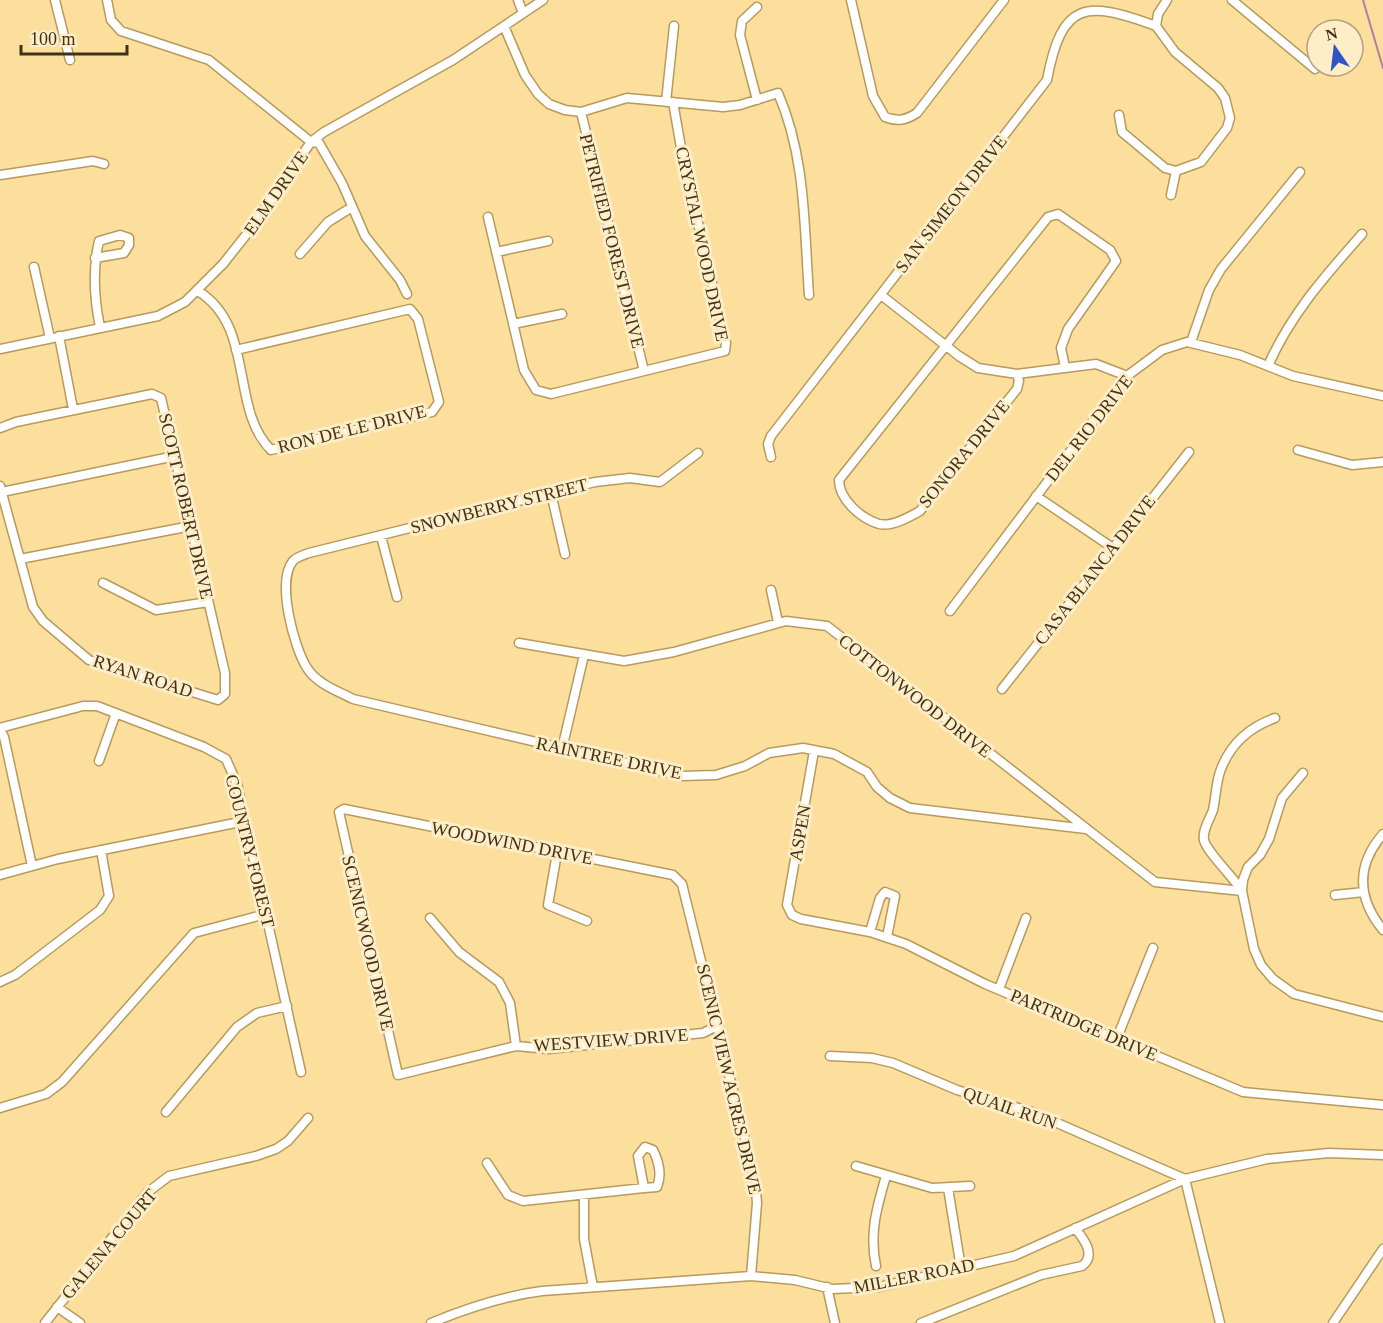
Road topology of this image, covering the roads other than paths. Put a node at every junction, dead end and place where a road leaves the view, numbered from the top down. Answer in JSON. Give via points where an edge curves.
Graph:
{"nodes":[{"id":1,"x":55,"y":0,"type":"edge"},
{"id":2,"x":107,"y":0,"type":"edge"},
{"id":3,"x":518,"y":0,"type":"edge"},
{"id":4,"x":543,"y":0,"type":"edge"},
{"id":5,"x":851,"y":0,"type":"edge"},
{"id":6,"x":1004,"y":0,"type":"edge"},
{"id":7,"x":1167,"y":0,"type":"edge"},
{"id":8,"x":1232,"y":0,"type":"edge"},
{"id":9,"x":757,"y":7,"type":"dead end"},
{"id":10,"x":523,"y":13,"type":"junction"},
{"id":11,"x":504,"y":26,"type":"junction"},
{"id":12,"x":674,"y":26,"type":"dead end"},
{"id":13,"x":1156,"y":26,"type":"junction"},
{"id":14,"x":69,"y":60,"type":"dead end"},
{"id":15,"x":1305,"y":60,"type":"edge"},
{"id":16,"x":756,"y":100,"type":"junction"},
{"id":17,"x":670,"y":102,"type":"junction"},
{"id":18,"x":580,"y":112,"type":"junction"},
{"id":19,"x":1119,"y":115,"type":"dead end"},
{"id":20,"x":312,"y":142,"type":"junction"},
{"id":21,"x":104,"y":164,"type":"dead end"},
{"id":22,"x":1176,"y":171,"type":"junction"},
{"id":23,"x":1300,"y":172,"type":"dead end"},
{"id":24,"x":0,"y":175,"type":"edge"},
{"id":25,"x":1171,"y":195,"type":"dead end"},
{"id":26,"x":352,"y":207,"type":"junction"},
{"id":27,"x":488,"y":217,"type":"dead end"},
{"id":28,"x":1362,"y":234,"type":"dead end"},
{"id":29,"x":548,"y":242,"type":"dead end"},
{"id":30,"x":496,"y":252,"type":"junction"},
{"id":31,"x":300,"y":254,"type":"dead end"},
{"id":32,"x":95,"y":258,"type":"dead end"},
{"id":33,"x":34,"y":267,"type":"dead end"},
{"id":34,"x":198,"y":291,"type":"junction"},
{"id":35,"x":407,"y":294,"type":"dead end"},
{"id":36,"x":809,"y":295,"type":"dead end"},
{"id":37,"x":881,"y":295,"type":"junction"},
{"id":38,"x":562,"y":314,"type":"dead end"},
{"id":39,"x":513,"y":324,"type":"junction"},
{"id":40,"x":100,"y":327,"type":"junction"},
{"id":41,"x":55,"y":337,"type":"junction"},
{"id":42,"x":1191,"y":342,"type":"junction"},
{"id":43,"x":945,"y":344,"type":"junction"},
{"id":44,"x":0,"y":348,"type":"edge"},
{"id":45,"x":236,"y":350,"type":"junction"},
{"id":46,"x":1268,"y":366,"type":"junction"},
{"id":47,"x":1065,"y":368,"type":"junction"},
{"id":48,"x":644,"y":371,"type":"junction"},
{"id":49,"x":1017,"y":374,"type":"junction"},
{"id":50,"x":1127,"y":376,"type":"junction"},
{"id":51,"x":1383,"y":396,"type":"edge"},
{"id":52,"x":73,"y":409,"type":"junction"},
{"id":53,"x":0,"y":428,"type":"edge"},
{"id":54,"x":1298,"y":450,"type":"dead end"},
{"id":55,"x":1189,"y":452,"type":"dead end"},
{"id":56,"x":698,"y":453,"type":"dead end"},
{"id":57,"x":175,"y":456,"type":"junction"},
{"id":58,"x":771,"y":457,"type":"dead end"},
{"id":59,"x":1383,"y":462,"type":"edge"},
{"id":60,"x":1,"y":489,"type":"edge"},
{"id":61,"x":550,"y":493,"type":"junction"},
{"id":62,"x":1036,"y":496,"type":"junction"},
{"id":63,"x":191,"y":526,"type":"junction"},
{"id":64,"x":381,"y":536,"type":"junction"},
{"id":65,"x":1113,"y":548,"type":"junction"},
{"id":66,"x":565,"y":554,"type":"dead end"},
{"id":67,"x":20,"y":559,"type":"junction"},
{"id":68,"x":293,"y":560,"type":"joint"},
{"id":69,"x":103,"y":583,"type":"dead end"},
{"id":70,"x":771,"y":590,"type":"dead end"},
{"id":71,"x":397,"y":597,"type":"dead end"},
{"id":72,"x":208,"y":602,"type":"junction"},
{"id":73,"x":950,"y":611,"type":"dead end"},
{"id":74,"x":778,"y":622,"type":"junction"},
{"id":75,"x":519,"y":644,"type":"dead end"},
{"id":76,"x":584,"y":655,"type":"junction"},
{"id":77,"x":1002,"y":689,"type":"dead end"},
{"id":78,"x":218,"y":699,"type":"joint"},
{"id":79,"x":116,"y":713,"type":"junction"},
{"id":80,"x":1275,"y":718,"type":"dead end"},
{"id":81,"x":0,"y":729,"type":"edge"},
{"id":82,"x":562,"y":749,"type":"junction"},
{"id":83,"x":814,"y":751,"type":"junction"},
{"id":84,"x":99,"y":762,"type":"dead end"},
{"id":85,"x":1303,"y":772,"type":"dead end"},
{"id":86,"x":339,"y":812,"type":"joint"},
{"id":87,"x":245,"y":821,"type":"junction"},
{"id":88,"x":1086,"y":829,"type":"junction"},
{"id":89,"x":1383,"y":834,"type":"edge"},
{"id":90,"x":101,"y":850,"type":"junction"},
{"id":91,"x":557,"y":853,"type":"junction"},
{"id":92,"x":32,"y":866,"type":"junction"},
{"id":93,"x":0,"y":875,"type":"edge"},
{"id":94,"x":682,"y":884,"type":"joint"},
{"id":95,"x":1242,"y":891,"type":"junction"},
{"id":96,"x":1364,"y":892,"type":"junction"},
{"id":97,"x":1335,"y":895,"type":"dead end"},
{"id":98,"x":266,"y":914,"type":"junction"},
{"id":99,"x":792,"y":915,"type":"joint"},
{"id":100,"x":430,"y":918,"type":"dead end"},
{"id":101,"x":1026,"y":918,"type":"dead end"},
{"id":102,"x":587,"y":921,"type":"dead end"},
{"id":103,"x":1383,"y":930,"type":"edge"},
{"id":104,"x":870,"y":932,"type":"junction"},
{"id":105,"x":887,"y":937,"type":"junction"},
{"id":106,"x":1153,"y":948,"type":"dead end"},
{"id":107,"x":0,"y":982,"type":"edge"},
{"id":108,"x":999,"y":989,"type":"junction"},
{"id":109,"x":286,"y":1006,"type":"junction"},
{"id":110,"x":1383,"y":1017,"type":"edge"},
{"id":111,"x":719,"y":1025,"type":"junction"},
{"id":112,"x":1117,"y":1038,"type":"junction"},
{"id":113,"x":516,"y":1046,"type":"junction"},
{"id":114,"x":830,"y":1056,"type":"dead end"},
{"id":115,"x":301,"y":1072,"type":"dead end"},
{"id":116,"x":398,"y":1075,"type":"joint"},
{"id":117,"x":1383,"y":1105,"type":"edge"},
{"id":118,"x":0,"y":1108,"type":"edge"},
{"id":119,"x":166,"y":1112,"type":"dead end"},
{"id":120,"x":308,"y":1118,"type":"dead end"},
{"id":121,"x":1383,"y":1155,"type":"edge"},
{"id":122,"x":487,"y":1163,"type":"dead end"},
{"id":123,"x":856,"y":1166,"type":"dead end"},
{"id":124,"x":886,"y":1176,"type":"junction"},
{"id":125,"x":1185,"y":1179,"type":"junction"},
{"id":126,"x":970,"y":1186,"type":"dead end"},
{"id":127,"x":644,"y":1188,"type":"junction"},
{"id":128,"x":948,"y":1188,"type":"junction"},
{"id":129,"x":584,"y":1194,"type":"junction"},
{"id":130,"x":1075,"y":1228,"type":"junction"},
{"id":131,"x":1383,"y":1249,"type":"edge"},
{"id":132,"x":876,"y":1266,"type":"dead end"},
{"id":133,"x":961,"y":1268,"type":"junction"},
{"id":134,"x":751,"y":1276,"type":"junction"},
{"id":135,"x":593,"y":1287,"type":"junction"},
{"id":136,"x":827,"y":1287,"type":"junction"},
{"id":137,"x":57,"y":1307,"type":"junction"},
{"id":138,"x":45,"y":1323,"type":"edge"},
{"id":139,"x":80,"y":1323,"type":"edge"},
{"id":140,"x":431,"y":1323,"type":"edge"},
{"id":141,"x":835,"y":1323,"type":"edge"},
{"id":142,"x":921,"y":1323,"type":"edge"},
{"id":143,"x":1220,"y":1323,"type":"edge"},
{"id":144,"x":1333,"y":1323,"type":"edge"}],
"edges":[{"from":1,"to":14,"type":"street"},
{"from":2,"to":20,"type":"street","via":[[111,20],[121,31],[209,60]]},
{"from":3,"to":10,"type":"street"},
{"from":4,"to":10,"type":"street","name":"ELM DRIVE"},
{"from":5,"to":6,"type":"street","via":[[873,96],[885,117],[906,120],[917,113]]},
{"from":7,"to":13,"type":"street"},
{"from":8,"to":15,"type":"street"},
{"from":9,"to":16,"type":"street","via":[[742,21],[740,35]]},
{"from":10,"to":11,"type":"street","name":"ELM DRIVE"},
{"from":11,"to":18,"type":"street","via":[[525,75],[538,94],[549,104]]},
{"from":11,"to":20,"type":"street","name":"ELM DRIVE"},
{"from":12,"to":17,"type":"street"},
{"from":13,"to":22,"type":"street","via":[[1175,52],[1218,88],[1230,118],[1201,162]]},
{"from":13,"to":37,"type":"street","name":"SAN SIMEON DRIVE","via":[[1104,8],[1083,12],[1064,25],[1053,50],[1047,80]]},
{"from":16,"to":17,"type":"street","via":[[723,107]]},
{"from":16,"to":36,"type":"street","via":[[778,93],[790,121],[800,163]]},
{"from":17,"to":18,"type":"street","via":[[627,98]]},
{"from":17,"to":48,"type":"street","name":"CRYSTAL WOOD DRIVE","via":[[726,343],[725,351]]},
{"from":18,"to":48,"type":"street","name":"PETRIFIED FOREST DRIVE"},
{"from":19,"to":22,"type":"street","via":[[1122,132],[1165,168]]},
{"from":20,"to":26,"type":"street","via":[[319,143]]},
{"from":20,"to":34,"type":"street","name":"ELM DRIVE","via":[[249,231]]},
{"from":21,"to":24,"type":"street","via":[[93,161]]},
{"from":22,"to":25,"type":"street"},
{"from":23,"to":42,"type":"street","via":[[1221,269],[1209,290]]},
{"from":26,"to":31,"type":"street","via":[[328,222]]},
{"from":26,"to":35,"type":"street","via":[[365,236]]},
{"from":27,"to":30,"type":"street"},
{"from":28,"to":46,"type":"street","via":[[1281,335]]},
{"from":29,"to":30,"type":"street"},
{"from":30,"to":39,"type":"street"},
{"from":32,"to":40,"type":"street","via":[[94,292]]},
{"from":33,"to":41,"type":"street"},
{"from":34,"to":40,"type":"street","name":"ELM DRIVE","via":[[171,311]]},
{"from":34,"to":45,"type":"street","name":"RON DE LE DRIVE","via":[[212,299],[233,331]]},
{"from":37,"to":43,"type":"street"},
{"from":37,"to":58,"type":"street","name":"SAN SIMEON DRIVE","via":[[771,436]]},
{"from":38,"to":39,"type":"street"},
{"from":39,"to":48,"type":"street","name":"CRYSTAL WOOD DRIVE","via":[[524,370],[536,390],[551,393]]},
{"from":40,"to":41,"type":"street","name":"ELM DRIVE"},
{"from":41,"to":44,"type":"street","name":"ELM DRIVE"},
{"from":41,"to":52,"type":"street"},
{"from":42,"to":46,"type":"street","name":"DEL RIO DRIVE"},
{"from":42,"to":50,"type":"street","name":"DEL RIO DRIVE","via":[[1162,350]]},
{"from":43,"to":47,"type":"street","via":[[1048,217],[1058,214],[1110,250],[1116,261],[1068,329],[1063,342]]},
{"from":43,"to":49,"type":"street","via":[[978,368]]},
{"from":43,"to":49,"type":"street","name":"SONORA DRIVE","via":[[839,480],[843,498],[880,524],[899,522],[920,511],[1017,388]]},
{"from":45,"to":45,"type":"street","name":"RON DE LE DRIVE","via":[[410,309],[417,319],[439,402],[432,412],[271,450],[262,441],[249,404]]},
{"from":46,"to":51,"type":"street","name":"DEL RIO DRIVE","via":[[1293,376]]},
{"from":47,"to":49,"type":"street"},
{"from":47,"to":50,"type":"street","via":[[1096,364]]},
{"from":50,"to":62,"type":"street","name":"DEL RIO DRIVE"},
{"from":52,"to":53,"type":"street"},
{"from":52,"to":57,"type":"street","name":"SCOTT ROBERT DRIVE","via":[[152,394],[161,398]]},
{"from":54,"to":59,"type":"street","via":[[1352,465]]},
{"from":55,"to":65,"type":"street","name":"CASA BLANCA DRIVE"},
{"from":56,"to":61,"type":"street","name":"SNOWBERRY STREET","via":[[660,482],[630,478]]},
{"from":57,"to":60,"type":"street"},
{"from":57,"to":63,"type":"street","name":"SCOTT ROBERT DRIVE"},
{"from":60,"to":67,"type":"street","name":"RYAN ROAD"},
{"from":61,"to":64,"type":"street","name":"SNOWBERRY STREET"},
{"from":61,"to":66,"type":"street"},
{"from":62,"to":65,"type":"street"},
{"from":62,"to":73,"type":"street","name":"DEL RIO DRIVE"},
{"from":63,"to":67,"type":"street"},
{"from":63,"to":72,"type":"street","name":"SCOTT ROBERT DRIVE"},
{"from":64,"to":68,"type":"street","name":"SNOWBERRY STREET"},
{"from":64,"to":71,"type":"street"},
{"from":65,"to":77,"type":"street","name":"CASA BLANCA DRIVE"},
{"from":67,"to":78,"type":"street","name":"RYAN ROAD","via":[[33,607],[43,621],[89,660]]},
{"from":68,"to":82,"type":"street","name":"RAINTREE DRIVE","via":[[286,574],[285,590],[294,631],[307,668],[321,682],[353,699]]},
{"from":69,"to":72,"type":"street","via":[[156,610]]},
{"from":70,"to":74,"type":"street"},
{"from":72,"to":78,"type":"street","name":"SCOTT ROBERT DRIVE","via":[[225,673],[225,694]]},
{"from":74,"to":76,"type":"street","name":"COTTONWOOD DRIVE","via":[[643,659],[624,662]]},
{"from":74,"to":88,"type":"street","name":"COTTONWOOD DRIVE","via":[[827,626]]},
{"from":75,"to":76,"type":"street","name":"COTTONWOOD DRIVE"},
{"from":76,"to":82,"type":"street"},
{"from":79,"to":81,"type":"street","name":"COUNTRY FOREST","via":[[83,706]]},
{"from":79,"to":84,"type":"street"},
{"from":79,"to":87,"type":"street","name":"COUNTRY FOREST","via":[[226,759],[237,784]]},
{"from":80,"to":95,"type":"street","via":[[1249,729],[1229,755],[1221,769],[1203,839]]},
{"from":81,"to":92,"type":"street"},
{"from":82,"to":83,"type":"street","name":"RAINTREE DRIVE","via":[[681,777],[717,775],[769,753],[802,748]]},
{"from":83,"to":88,"type":"street","name":"RAINTREE DRIVE","via":[[834,754],[867,772],[890,798],[910,808]]},
{"from":83,"to":99,"type":"street","name":"ASPEN","via":[[787,905]]},
{"from":85,"to":95,"type":"street","via":[[1282,798],[1269,839],[1248,867]]},
{"from":86,"to":91,"type":"street","name":"WOODWIND DRIVE","via":[[344,809]]},
{"from":86,"to":116,"type":"street","name":"SCENICWOOD DRIVE"},
{"from":87,"to":90,"type":"street"},
{"from":87,"to":98,"type":"street","name":"COUNTRY FOREST"},
{"from":88,"to":95,"type":"street","name":"COTTONWOOD DRIVE","via":[[1155,882]]},
{"from":89,"to":96,"type":"street","via":[[1363,864]]},
{"from":90,"to":92,"type":"street"},
{"from":90,"to":107,"type":"street","via":[[109,896],[100,910],[15,975]]},
{"from":91,"to":94,"type":"street","name":"WOODWIND DRIVE","via":[[673,875]]},
{"from":91,"to":102,"type":"street","via":[[548,905]]},
{"from":92,"to":93,"type":"street"},
{"from":94,"to":111,"type":"street","name":"SCENIC VIEW ACRES DRIVE"},
{"from":95,"to":110,"type":"street","via":[[1254,949],[1273,979],[1294,994]]},
{"from":96,"to":97,"type":"street"},
{"from":96,"to":103,"type":"street","via":[[1369,909]]},
{"from":98,"to":109,"type":"street","name":"COUNTRY FOREST"},
{"from":98,"to":118,"type":"street","via":[[194,933],[62,1082],[46,1094]]},
{"from":99,"to":104,"type":"street","name":"PARTRIDGE DRIVE"},
{"from":100,"to":113,"type":"street","via":[[459,952],[499,982],[510,1003]]},
{"from":101,"to":108,"type":"street"},
{"from":104,"to":105,"type":"street","name":"PARTRIDGE DRIVE"},
{"from":104,"to":105,"type":"street","via":[[880,898],[885,892],[893,894]]},
{"from":105,"to":108,"type":"street","name":"PARTRIDGE DRIVE"},
{"from":106,"to":112,"type":"street"},
{"from":108,"to":112,"type":"street","name":"PARTRIDGE DRIVE"},
{"from":109,"to":115,"type":"street","name":"COUNTRY FOREST"},
{"from":109,"to":119,"type":"street","via":[[257,1013],[237,1027]]},
{"from":111,"to":113,"type":"street","name":"WESTVIEW DRIVE","via":[[703,1033],[549,1048]]},
{"from":111,"to":134,"type":"street","name":"SCENIC VIEW ACRES DRIVE","via":[[758,1203]]},
{"from":112,"to":117,"type":"street","name":"PARTRIDGE DRIVE","via":[[1243,1092]]},
{"from":113,"to":116,"type":"street","name":"WESTVIEW DRIVE"},
{"from":114,"to":125,"type":"street","name":"QUAIL RUN","via":[[893,1063],[957,1090],[1032,1112]]},
{"from":120,"to":137,"type":"street","name":"GALENA COURT","via":[[276,1149],[169,1176],[147,1192]]},
{"from":121,"to":125,"type":"street","name":"MILLER ROAD","via":[[1329,1153],[1267,1159]]},
{"from":122,"to":129,"type":"street","via":[[508,1195],[523,1201]]},
{"from":123,"to":124,"type":"street"},
{"from":124,"to":128,"type":"street","via":[[932,1188]]},
{"from":124,"to":132,"type":"street","via":[[873,1226]]},
{"from":125,"to":130,"type":"street","name":"MILLER ROAD"},
{"from":125,"to":143,"type":"street"},
{"from":126,"to":128,"type":"street"},
{"from":127,"to":127,"type":"street","via":[[657,1186],[660,1179],[654,1150],[645,1147],[638,1156]]},
{"from":127,"to":129,"type":"street"},
{"from":128,"to":133,"type":"street"},
{"from":129,"to":135,"type":"street","via":[[584,1239]]},
{"from":130,"to":133,"type":"street","name":"MILLER ROAD","via":[[1014,1256]]},
{"from":130,"to":142,"type":"street","via":[[1088,1246],[1085,1264],[1041,1275]]},
{"from":131,"to":144,"type":"street"},
{"from":133,"to":136,"type":"street","name":"MILLER ROAD","via":[[879,1287]]},
{"from":134,"to":135,"type":"street","name":"MILLER ROAD"},
{"from":134,"to":136,"type":"street","name":"MILLER ROAD"},
{"from":135,"to":140,"type":"street","name":"MILLER ROAD","via":[[513,1295]]},
{"from":136,"to":141,"type":"street"},
{"from":137,"to":138,"type":"street","name":"GALENA COURT"},
{"from":137,"to":139,"type":"street"}]}
